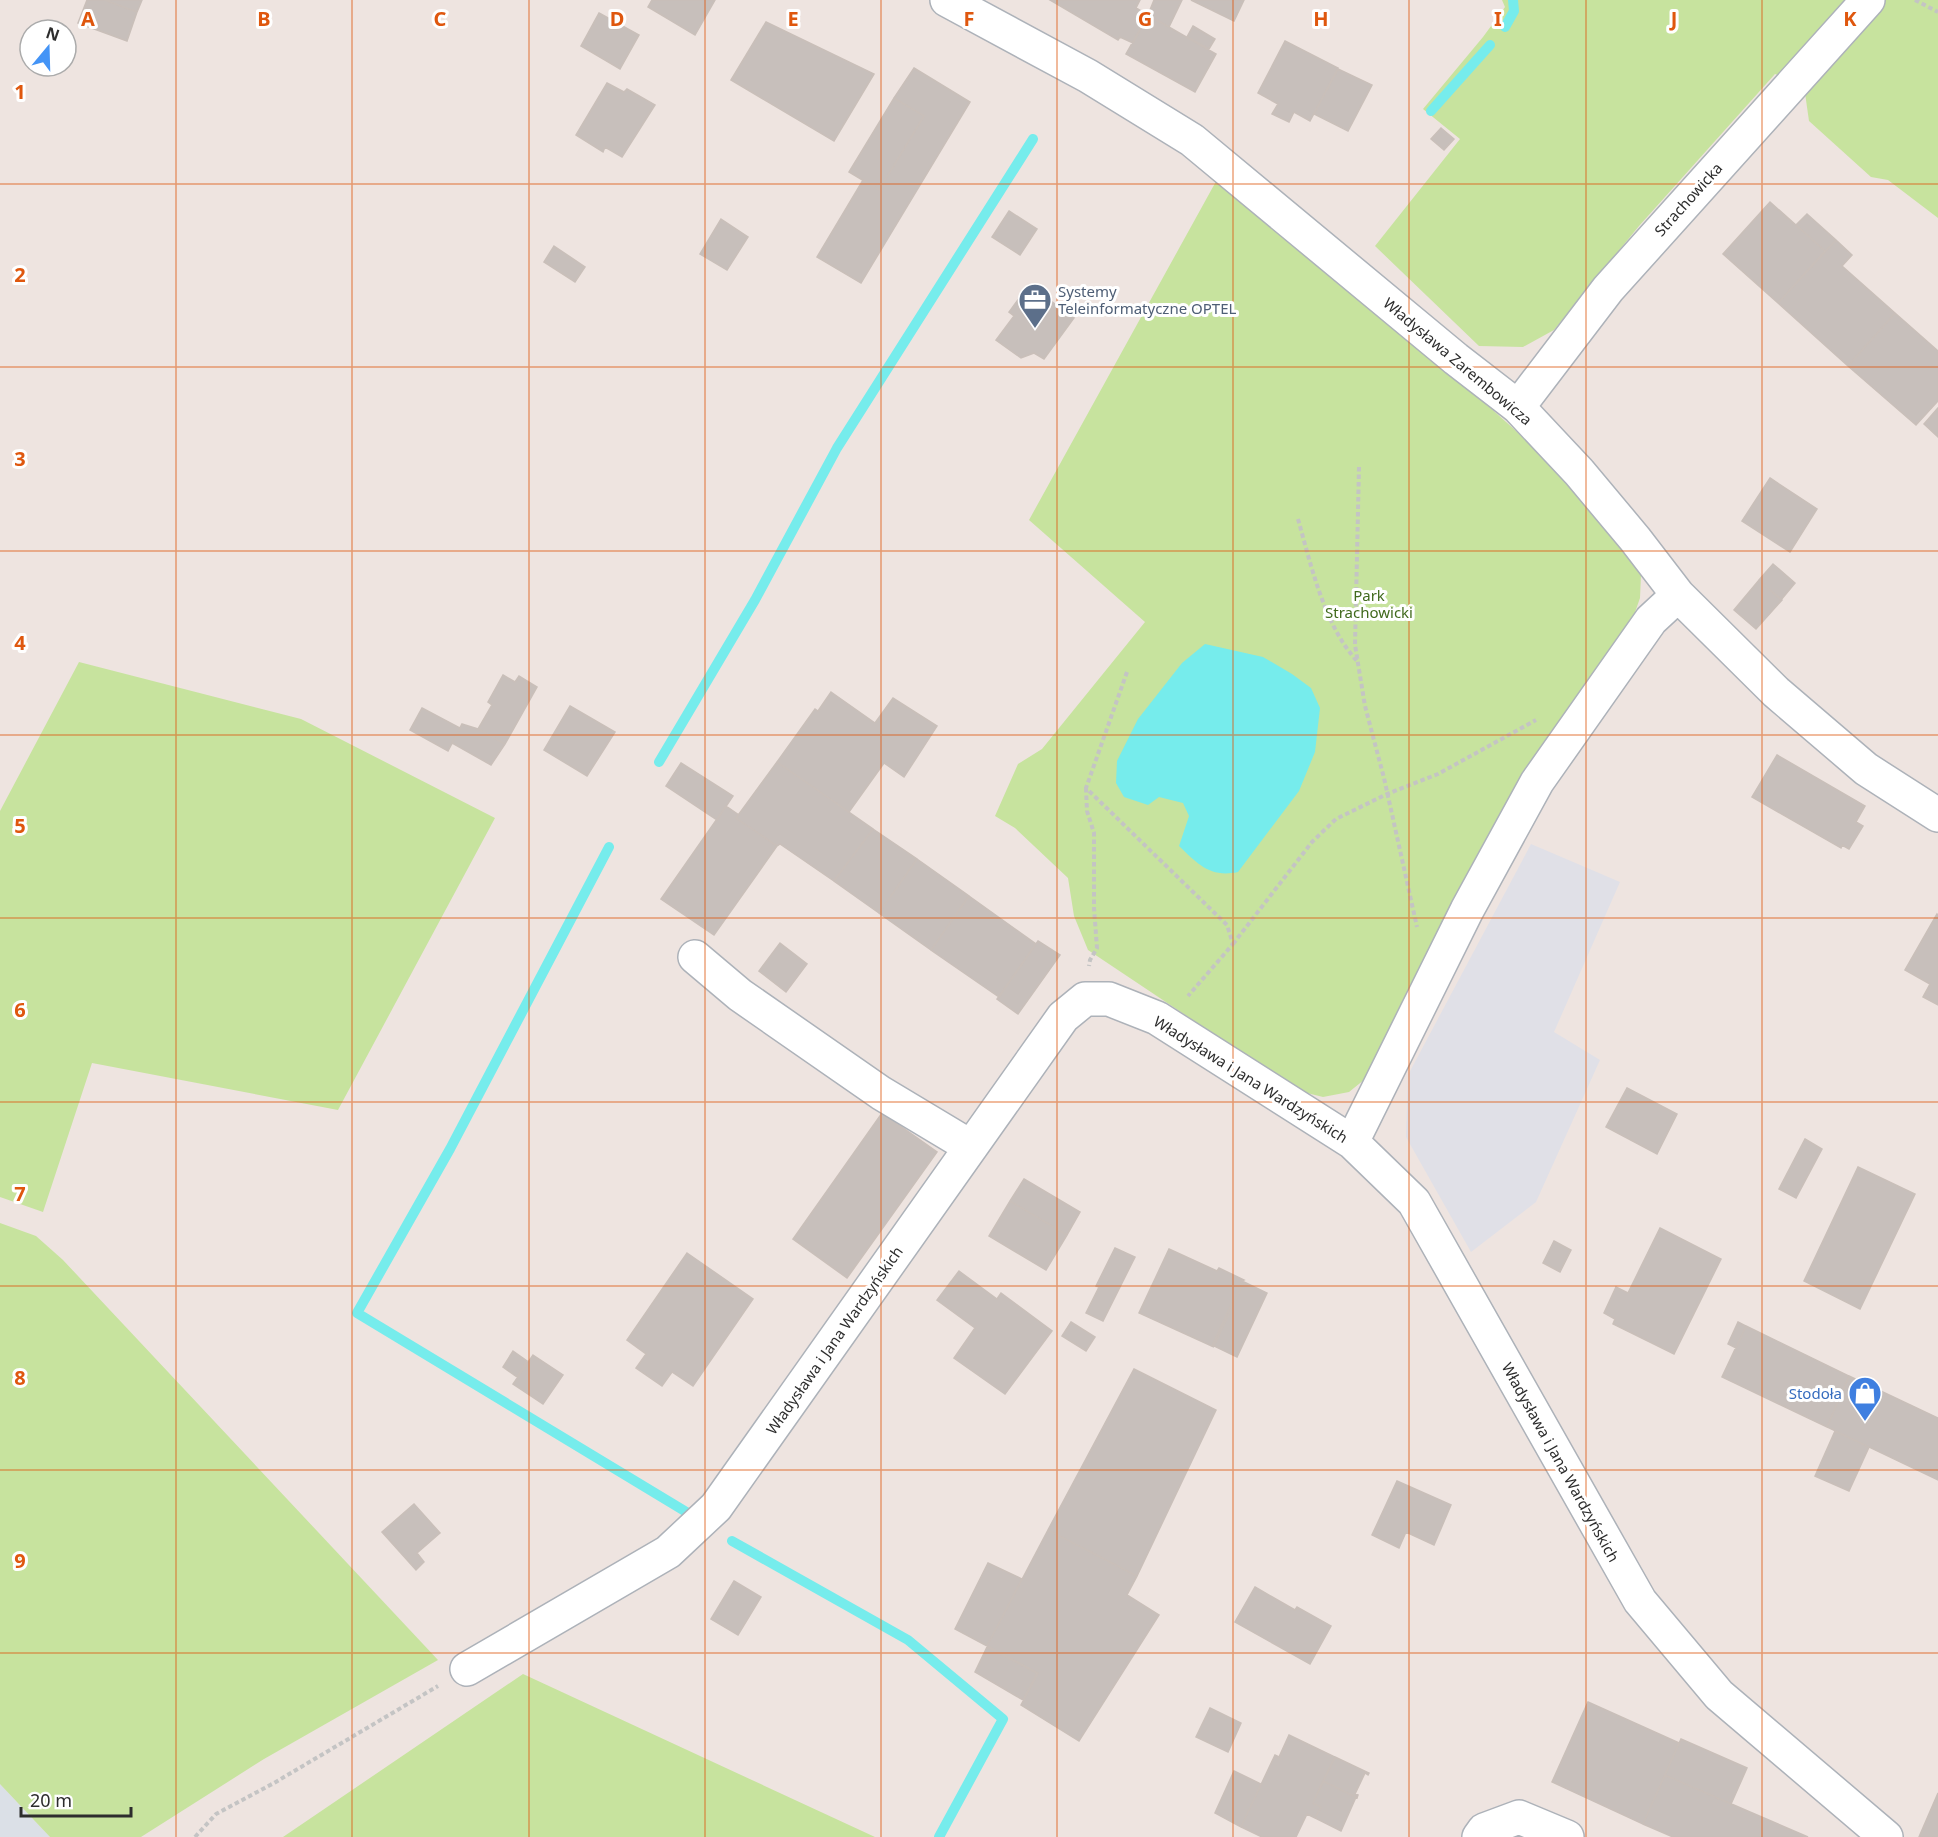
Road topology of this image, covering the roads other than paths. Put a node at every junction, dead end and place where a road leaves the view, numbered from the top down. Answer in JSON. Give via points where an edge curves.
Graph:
{"nodes":[{"id":1,"x":947,"y":0,"type":"edge"},
{"id":2,"x":1868,"y":0,"type":"edge"},
{"id":3,"x":1518,"y":407,"type":"junction"},
{"id":4,"x":1678,"y":595,"type":"junction"},
{"id":5,"x":1938,"y":815,"type":"edge"},
{"id":6,"x":695,"y":957,"type":"dead end"},
{"id":7,"x":1352,"y":1142,"type":"junction"},
{"id":8,"x":971,"y":1147,"type":"junction"},
{"id":9,"x":467,"y":1669,"type":"road end"},
{"id":10,"x":1479,"y":1837,"type":"edge"},
{"id":11,"x":1567,"y":1837,"type":"edge"},
{"id":12,"x":1886,"y":1837,"type":"edge"}],
"edges":[{"from":1,"to":3,"type":"street","name":"Władysława Zarembowicza","via":[[1088,76],[1192,140]]},
{"from":2,"to":3,"type":"street","name":"Strachowicka","via":[[1608,289]]},
{"from":3,"to":4,"type":"street","name":"Władysława Zarembowicza","via":[[1586,480]]},
{"from":4,"to":5,"type":"street","name":"Władysława Zarembowicza","via":[[1776,692],[1866,769]]},
{"from":4,"to":7,"type":"street","via":[[1651,620],[1538,782],[1467,910]]},
{"from":6,"to":8,"type":"street","via":[[740,995],[873,1087]]},
{"from":7,"to":8,"type":"street","name":"Władysława i Jana Wardzyńskich","via":[[1157,1018],[1109,999],[1085,999],[1063,1017]]},
{"from":7,"to":12,"type":"street","name":"Władysława i Jana Wardzyńskich","via":[[1414,1202],[1640,1601],[1719,1695]]},
{"from":8,"to":9,"type":"street","name":"Władysława i Jana Wardzyńskich","via":[[716,1508],[668,1552]]},
{"from":10,"to":11,"type":"street","via":[[1484,1830],[1519,1817]]}]}
